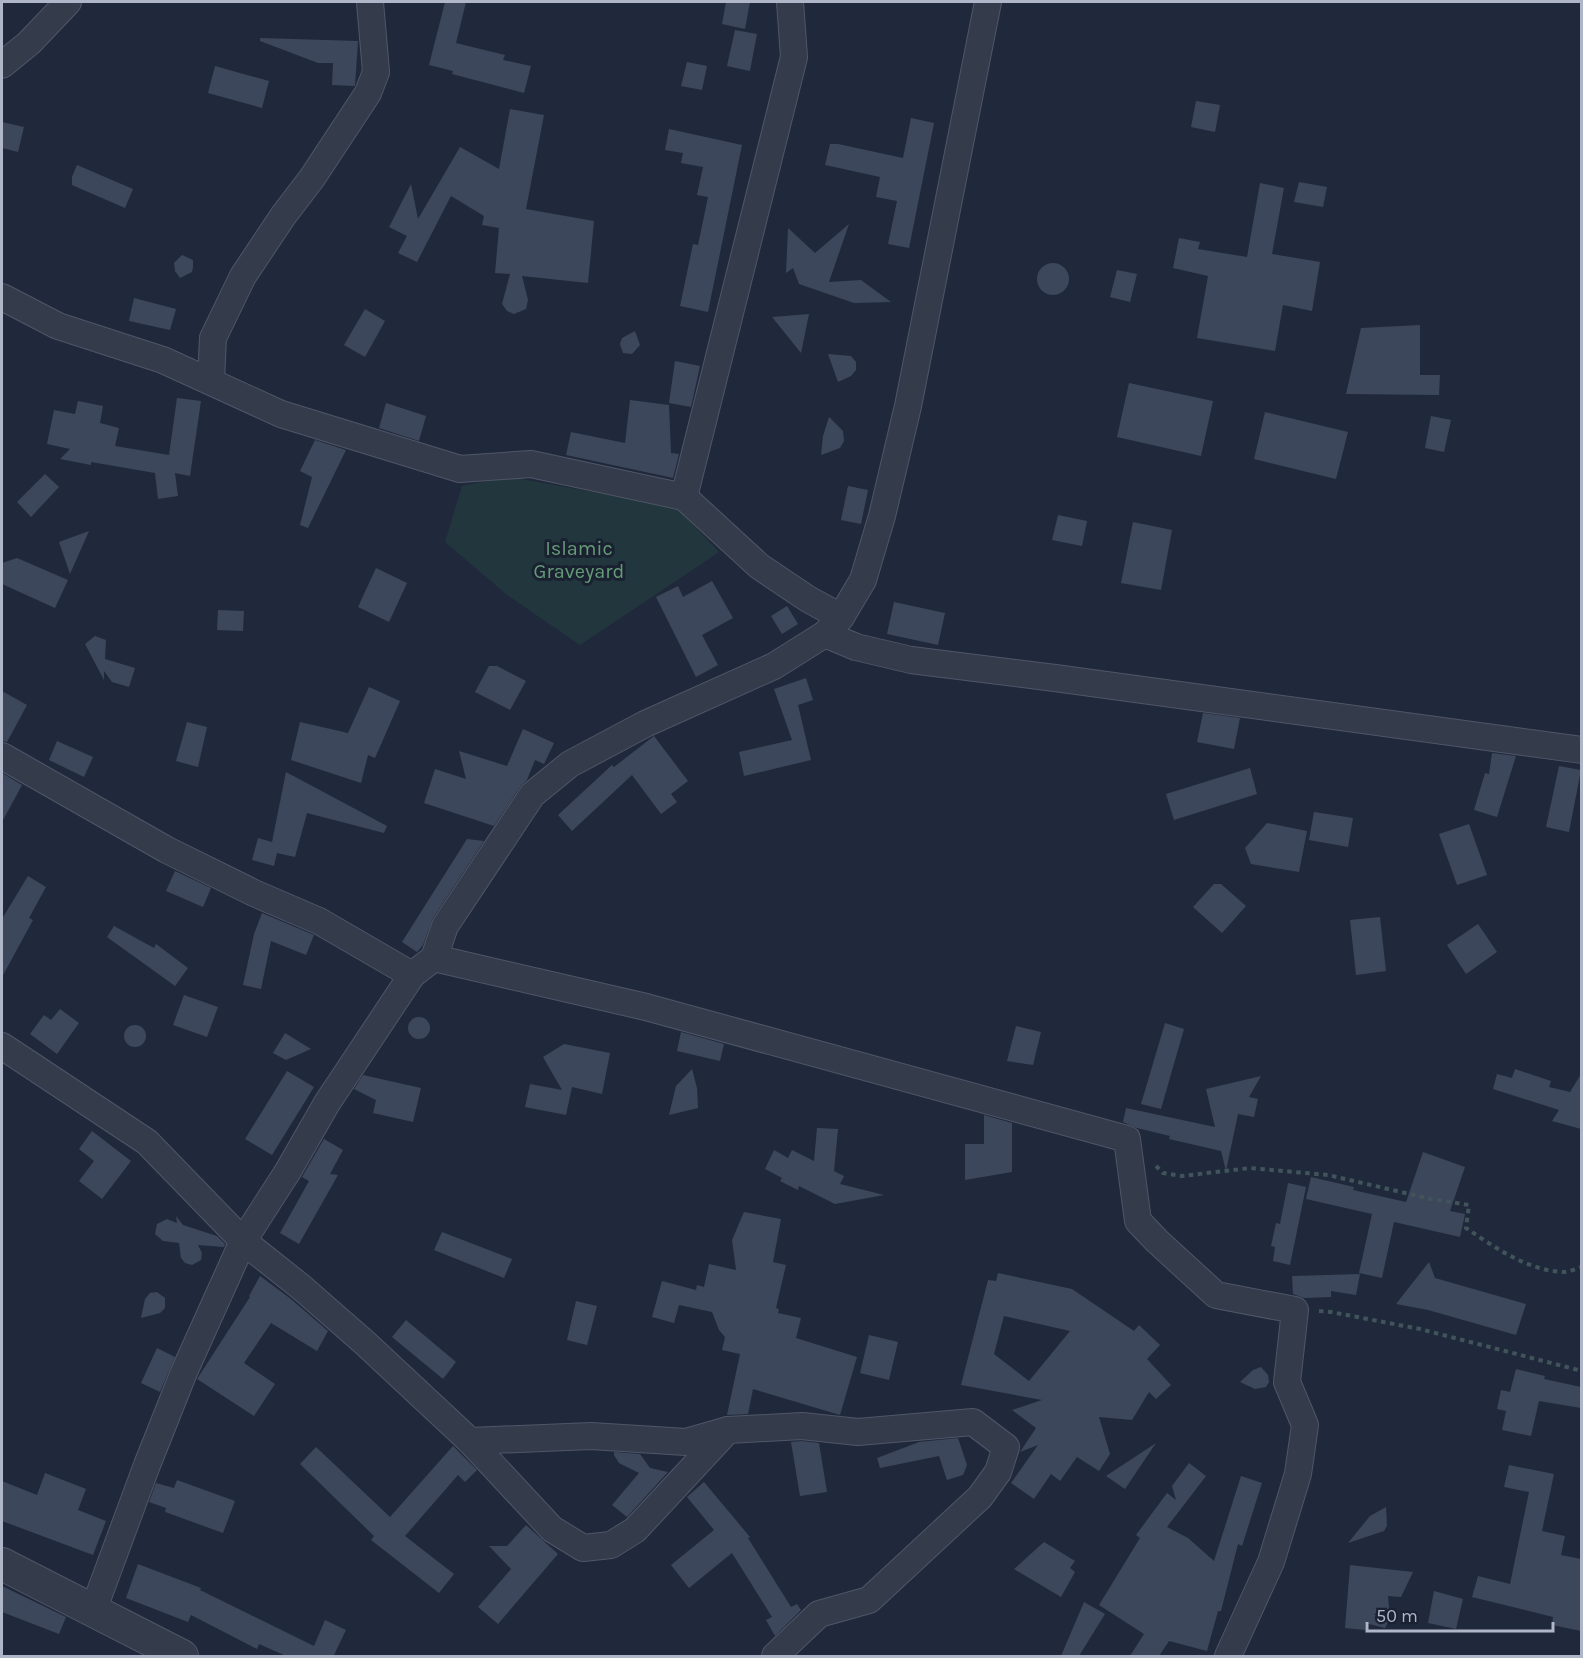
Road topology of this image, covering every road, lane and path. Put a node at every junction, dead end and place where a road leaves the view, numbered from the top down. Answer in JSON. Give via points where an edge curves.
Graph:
{"nodes":[{"id":1,"x":68,"y":2,"type":"edge"},
{"id":2,"x":370,"y":2,"type":"edge"},
{"id":3,"x":790,"y":2,"type":"edge"},
{"id":4,"x":988,"y":2,"type":"edge"},
{"id":5,"x":2,"y":65,"type":"edge"},
{"id":6,"x":2,"y":297,"type":"edge"},
{"id":7,"x":211,"y":381,"type":"junction"},
{"id":8,"x":684,"y":497,"type":"junction"},
{"id":9,"x":833,"y":626,"type":"junction"},
{"id":10,"x":1581,"y":750,"type":"edge"},
{"id":11,"x":2,"y":756,"type":"edge"},
{"id":12,"x":434,"y":958,"type":"junction"},
{"id":13,"x":412,"y":975,"type":"junction"},
{"id":14,"x":2,"y":1046,"type":"edge"},
{"id":15,"x":1127,"y":1138,"type":"junction"},
{"id":16,"x":243,"y":1241,"type":"junction"},
{"id":17,"x":1581,"y":1267,"type":"edge"},
{"id":18,"x":1295,"y":1310,"type":"junction"},
{"id":19,"x":1581,"y":1371,"type":"edge"},
{"id":20,"x":728,"y":1430,"type":"junction"},
{"id":21,"x":470,"y":1440,"type":"junction"},
{"id":22,"x":2,"y":1564,"type":"edge"},
{"id":23,"x":93,"y":1611,"type":"junction"},
{"id":24,"x":182,"y":1656,"type":"edge"},
{"id":25,"x":775,"y":1656,"type":"edge"},
{"id":26,"x":1228,"y":1656,"type":"edge"}],
"edges":[{"from":1,"to":5,"type":"street","via":[[29,44]]},
{"from":2,"to":7,"type":"street","via":[[376,72],[368,93],[243,276],[213,338]]},
{"from":3,"to":8,"type":"street","via":[[794,57]]},
{"from":4,"to":9,"type":"street","via":[[908,406],[882,516],[863,580]]},
{"from":6,"to":7,"type":"street","via":[[58,326],[164,360]]},
{"from":7,"to":8,"type":"street","via":[[281,414],[460,469],[531,464]]},
{"from":8,"to":9,"type":"street","via":[[759,566],[808,599]]},
{"from":9,"to":10,"type":"street","via":[[856,647],[911,660]]},
{"from":9,"to":12,"type":"street","via":[[774,666],[645,724],[570,764],[531,795],[445,926]]},
{"from":11,"to":13,"type":"street","via":[[167,850],[319,921]]},
{"from":12,"to":13,"type":"street"},
{"from":12,"to":15,"type":"street","via":[[657,1010]]},
{"from":13,"to":16,"type":"street","via":[[327,1103]]},
{"from":14,"to":16,"type":"street","via":[[147,1142]]},
{"from":15,"to":17,"type":"path","via":[[1163,1173],[1182,1176],[1250,1168],[1328,1175],[1469,1205],[1466,1228],[1502,1251],[1538,1267],[1565,1272]]},
{"from":15,"to":18,"type":"street","via":[[1138,1221],[1157,1241],[1216,1295]]},
{"from":16,"to":21,"type":"street","via":[[365,1343]]},
{"from":16,"to":23,"type":"street","via":[[184,1372]]},
{"from":18,"to":19,"type":"path","via":[[1331,1312],[1420,1329]]},
{"from":18,"to":26,"type":"street","via":[[1287,1382],[1305,1425],[1298,1474],[1271,1562]]},
{"from":20,"to":21,"type":"street","via":[[686,1442],[591,1436]]},
{"from":20,"to":21,"type":"street","via":[[635,1530],[611,1545],[583,1548],[552,1529]]},
{"from":20,"to":25,"type":"street","via":[[802,1426],[858,1432],[973,1422],[1006,1447],[998,1472],[980,1497],[869,1600],[819,1614]]},
{"from":22,"to":23,"type":"street"},
{"from":23,"to":24,"type":"street"}]}
